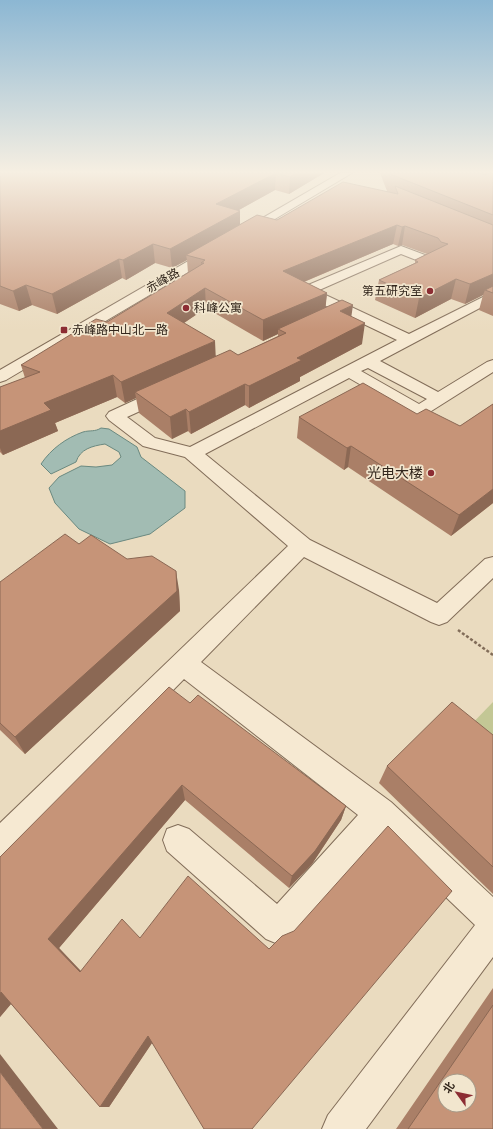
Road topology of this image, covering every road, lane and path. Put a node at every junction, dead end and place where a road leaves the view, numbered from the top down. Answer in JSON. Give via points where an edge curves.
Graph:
{"nodes":[{"id":1,"x":257,"y":226,"type":"edge"},
{"id":2,"x":234,"y":239,"type":"edge"},
{"id":3,"x":221,"y":247,"type":"edge"},
{"id":4,"x":429,"y":261,"type":"edge"},
{"id":5,"x":493,"y":296,"type":"edge"},
{"id":6,"x":347,"y":310,"type":"junction"},
{"id":7,"x":325,"y":320,"type":"edge"},
{"id":8,"x":409,"y":340,"type":"junction"},
{"id":9,"x":369,"y":362,"type":"junction"},
{"id":10,"x":493,"y":365,"type":"edge"},
{"id":11,"x":349,"y":372,"type":"junction"},
{"id":12,"x":0,"y":377,"type":"edge"},
{"id":13,"x":180,"y":386,"type":"edge"},
{"id":14,"x":439,"y":399,"type":"junction"},
{"id":15,"x":192,"y":453,"type":"junction"},
{"id":16,"x":302,"y":546,"type":"junction"},
{"id":17,"x":493,"y":565,"type":"edge"},
{"id":18,"x":439,"y":615,"type":"junction"},
{"id":19,"x":493,"y":655,"type":"edge"},
{"id":20,"x":183,"y":663,"type":"junction"},
{"id":21,"x":380,"y":813,"type":"junction"},
{"id":22,"x":178,"y":840,"type":"dead end"},
{"id":23,"x":0,"y":844,"type":"edge"},
{"id":24,"x":493,"y":920,"type":"edge"},
{"id":25,"x":493,"y":929,"type":"edge"},
{"id":26,"x":342,"y":1129,"type":"edge"}],
"edges":[{"from":1,"to":2,"type":"street"},
{"from":3,"to":12,"type":"street","name":"赤峰路"},
{"from":4,"to":6,"type":"street","via":[[401,250],[306,291]]},
{"from":5,"to":8,"type":"street"},
{"from":6,"to":7,"type":"street"},
{"from":6,"to":8,"type":"street"},
{"from":8,"to":9,"type":"street"},
{"from":9,"to":11,"type":"street"},
{"from":9,"to":14,"type":"street"},
{"from":10,"to":14,"type":"street"},
{"from":11,"to":14,"type":"street","via":[[420,410]]},
{"from":11,"to":15,"type":"street"},
{"from":13,"to":15,"type":"street","via":[[115,416],[149,442]]},
{"from":15,"to":16,"type":"street"},
{"from":16,"to":18,"type":"street"},
{"from":16,"to":20,"type":"street"},
{"from":17,"to":18,"type":"street"},
{"from":18,"to":19,"type":"path"},
{"from":20,"to":21,"type":"street"},
{"from":20,"to":23,"type":"street"},
{"from":21,"to":22,"type":"street","via":[[278,927]]},
{"from":21,"to":24,"type":"street"},
{"from":25,"to":26,"type":"street"}]}
